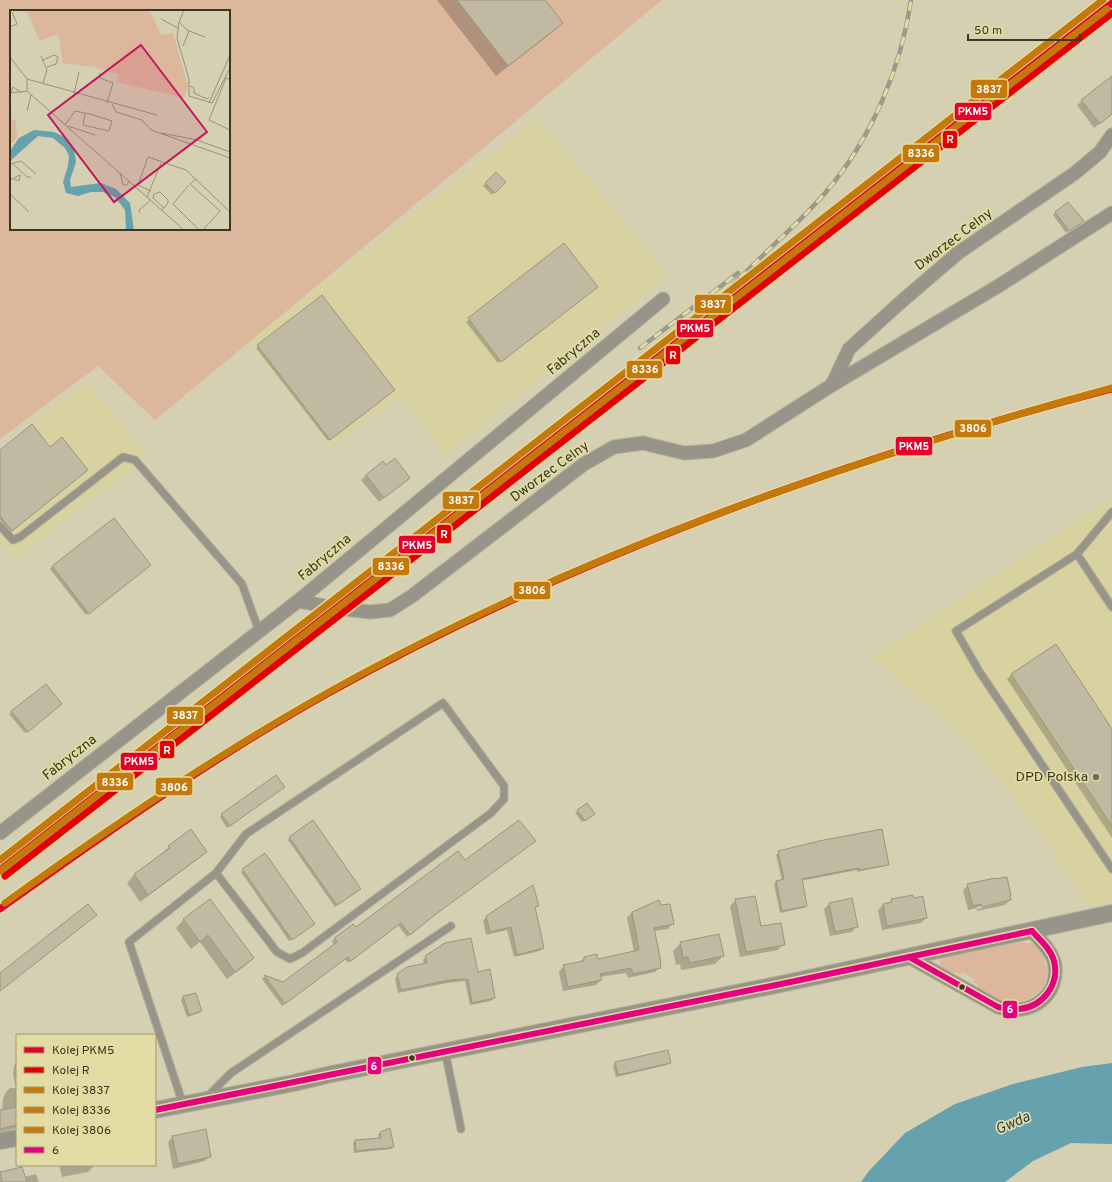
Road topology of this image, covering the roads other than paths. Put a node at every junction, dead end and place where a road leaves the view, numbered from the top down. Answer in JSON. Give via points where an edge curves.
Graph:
{"nodes":[{"id":1,"x":1112,"y":135,"type":"edge"},
{"id":2,"x":1112,"y":213,"type":"edge"},
{"id":3,"x":663,"y":299,"type":"dead end"},
{"id":4,"x":832,"y":384,"type":"junction"},
{"id":5,"x":1112,"y":512,"type":"edge"},
{"id":6,"x":0,"y":526,"type":"edge"},
{"id":7,"x":1077,"y":554,"type":"junction"},
{"id":8,"x":298,"y":601,"type":"junction"},
{"id":9,"x":1112,"y":607,"type":"edge"},
{"id":10,"x":259,"y":631,"type":"junction"},
{"id":11,"x":0,"y":833,"type":"edge"},
{"id":12,"x":1112,"y":869,"type":"edge"},
{"id":13,"x":216,"y":873,"type":"junction"},
{"id":14,"x":1112,"y":913,"type":"edge"},
{"id":15,"x":451,"y":926,"type":"dead end"},
{"id":16,"x":1032,"y":931,"type":"junction"},
{"id":17,"x":909,"y":957,"type":"junction"},
{"id":18,"x":445,"y":1051,"type":"junction"},
{"id":19,"x":204,"y":1100,"type":"junction"},
{"id":20,"x":184,"y":1104,"type":"junction"},
{"id":21,"x":156,"y":1110,"type":"edge"},
{"id":22,"x":461,"y":1128,"type":"dead end"},
{"id":23,"x":16,"y":1138,"type":"edge"},
{"id":24,"x":0,"y":1141,"type":"edge"}],
"edges":[{"from":1,"to":4,"type":"street","name":"Dworzec Celny","via":[[1100,152],[1075,173],[958,253],[902,301],[849,349]]},
{"from":2,"to":4,"type":"street","name":"Dworzec Celny","via":[[1000,284]]},
{"from":3,"to":8,"type":"street","name":"Fabryczna"},
{"from":4,"to":8,"type":"street","name":"Dworzec Celny","via":[[746,440],[713,451],[684,453],[643,443],[614,447],[584,464],[412,596],[390,610],[348,610]]},
{"from":5,"to":7,"type":"lane"},
{"from":6,"to":10,"type":"lane","via":[[13,540],[20,537],[123,457],[135,460],[242,584]]},
{"from":7,"to":9,"type":"lane"},
{"from":7,"to":12,"type":"lane","via":[[956,631],[979,672]]},
{"from":8,"to":10,"type":"street","name":"Fabryczna"},
{"from":10,"to":11,"type":"street","name":"Fabryczna"},
{"from":13,"to":13,"type":"lane","via":[[277,952],[290,959],[302,953],[491,813],[504,799],[504,786],[443,703],[246,834]]},
{"from":13,"to":20,"type":"lane","via":[[129,942]]},
{"from":14,"to":16,"type":"street"},
{"from":15,"to":19,"type":"lane","via":[[231,1073]]},
{"from":16,"to":17,"type":"street"},
{"from":16,"to":17,"type":"street","via":[[1051,955],[1055,972],[1047,995],[1039,1003],[1024,1010],[1012,1011],[998,1007]]},
{"from":17,"to":18,"type":"street"},
{"from":18,"to":19,"type":"street"},
{"from":18,"to":22,"type":"lane"},
{"from":19,"to":20,"type":"street"},
{"from":20,"to":21,"type":"street"},
{"from":23,"to":24,"type":"street"}]}
